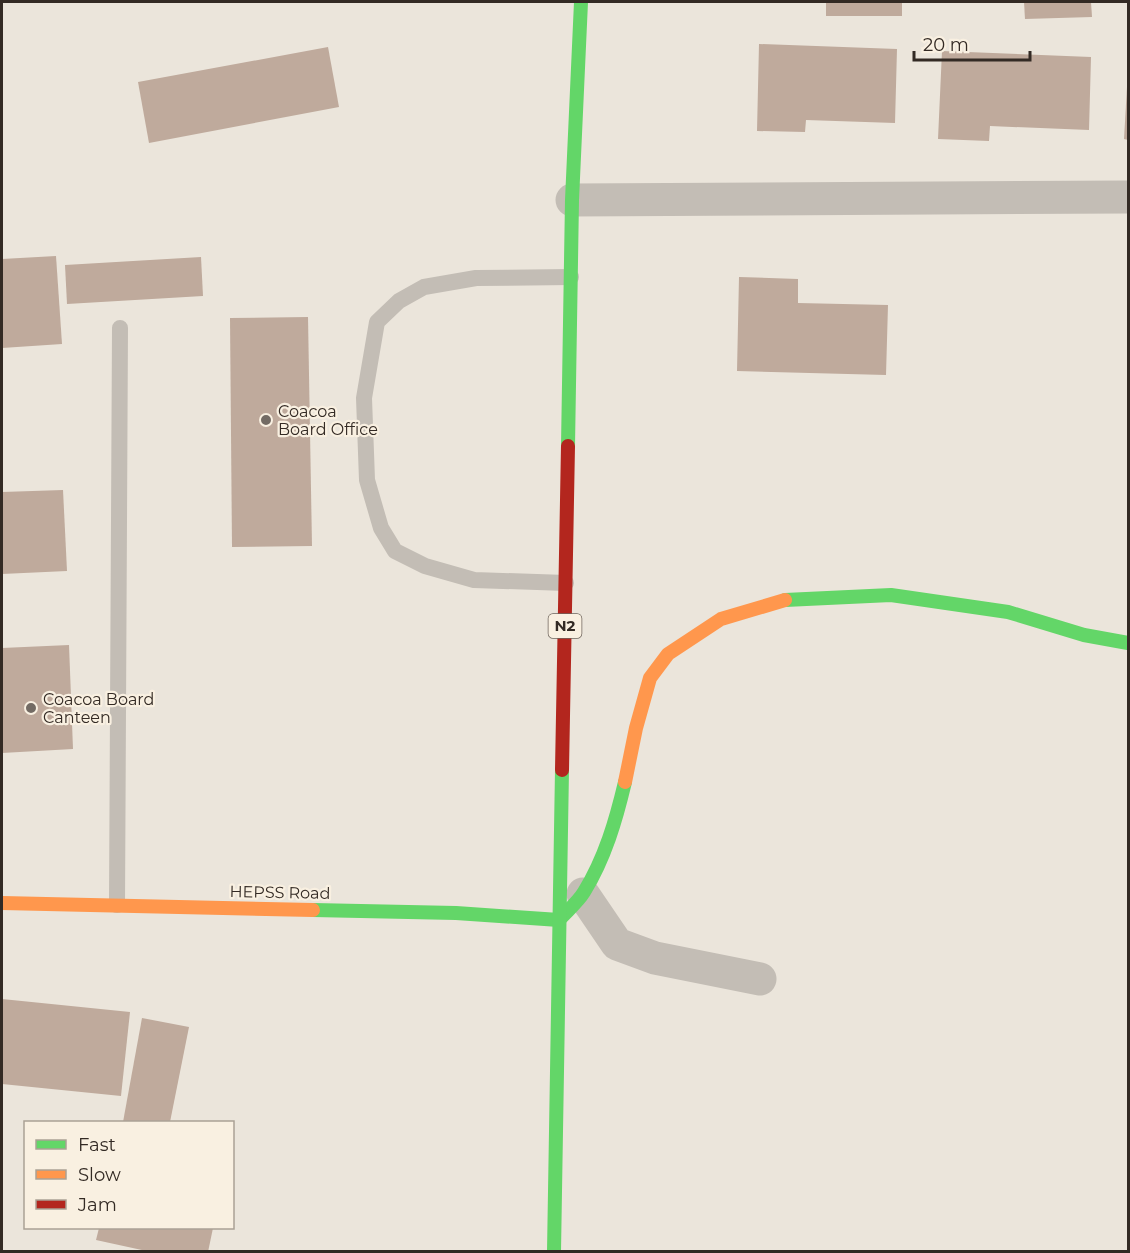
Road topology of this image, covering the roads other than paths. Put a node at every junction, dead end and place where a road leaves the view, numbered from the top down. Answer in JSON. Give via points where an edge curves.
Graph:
{"nodes":[{"id":1,"x":581,"y":2,"type":"edge"},
{"id":2,"x":1128,"y":197,"type":"edge"},
{"id":3,"x":572,"y":200,"type":"junction"},
{"id":4,"x":571,"y":277,"type":"junction"},
{"id":5,"x":120,"y":328,"type":"dead end"},
{"id":6,"x":566,"y":583,"type":"junction"},
{"id":7,"x":1128,"y":643,"type":"edge"},
{"id":8,"x":583,"y":894,"type":"junction"},
{"id":9,"x":2,"y":903,"type":"edge"},
{"id":10,"x":117,"y":905,"type":"junction"},
{"id":11,"x":559,"y":920,"type":"junction"},
{"id":12,"x":760,"y":979,"type":"dead end"},
{"id":13,"x":554,"y":1251,"type":"edge"}],
"edges":[{"from":1,"to":3,"type":"main road","number":"N2"},
{"from":2,"to":3,"type":"street"},
{"from":3,"to":4,"type":"main road","number":"N2"},
{"from":4,"to":6,"type":"main road","number":"N2"},
{"from":4,"to":6,"type":"lane","via":[[476,278],[424,287],[399,301],[377,322],[364,398],[367,480],[381,528],[395,551],[425,566],[474,580]]},
{"from":5,"to":10,"type":"lane"},
{"from":6,"to":11,"type":"main road","number":"N2"},
{"from":7,"to":8,"type":"main road","via":[[1084,635],[1008,612],[891,595],[784,600],[721,619],[668,654],[650,678],[618,813],[602,858]]},
{"from":8,"to":11,"type":"main road"},
{"from":8,"to":12,"type":"street","via":[[617,944],[655,958]]},
{"from":9,"to":10,"type":"main road","name":"HEPSS Road"},
{"from":10,"to":11,"type":"main road","name":"HEPSS Road","via":[[456,913]]},
{"from":11,"to":13,"type":"main road","number":"N2"}]}
